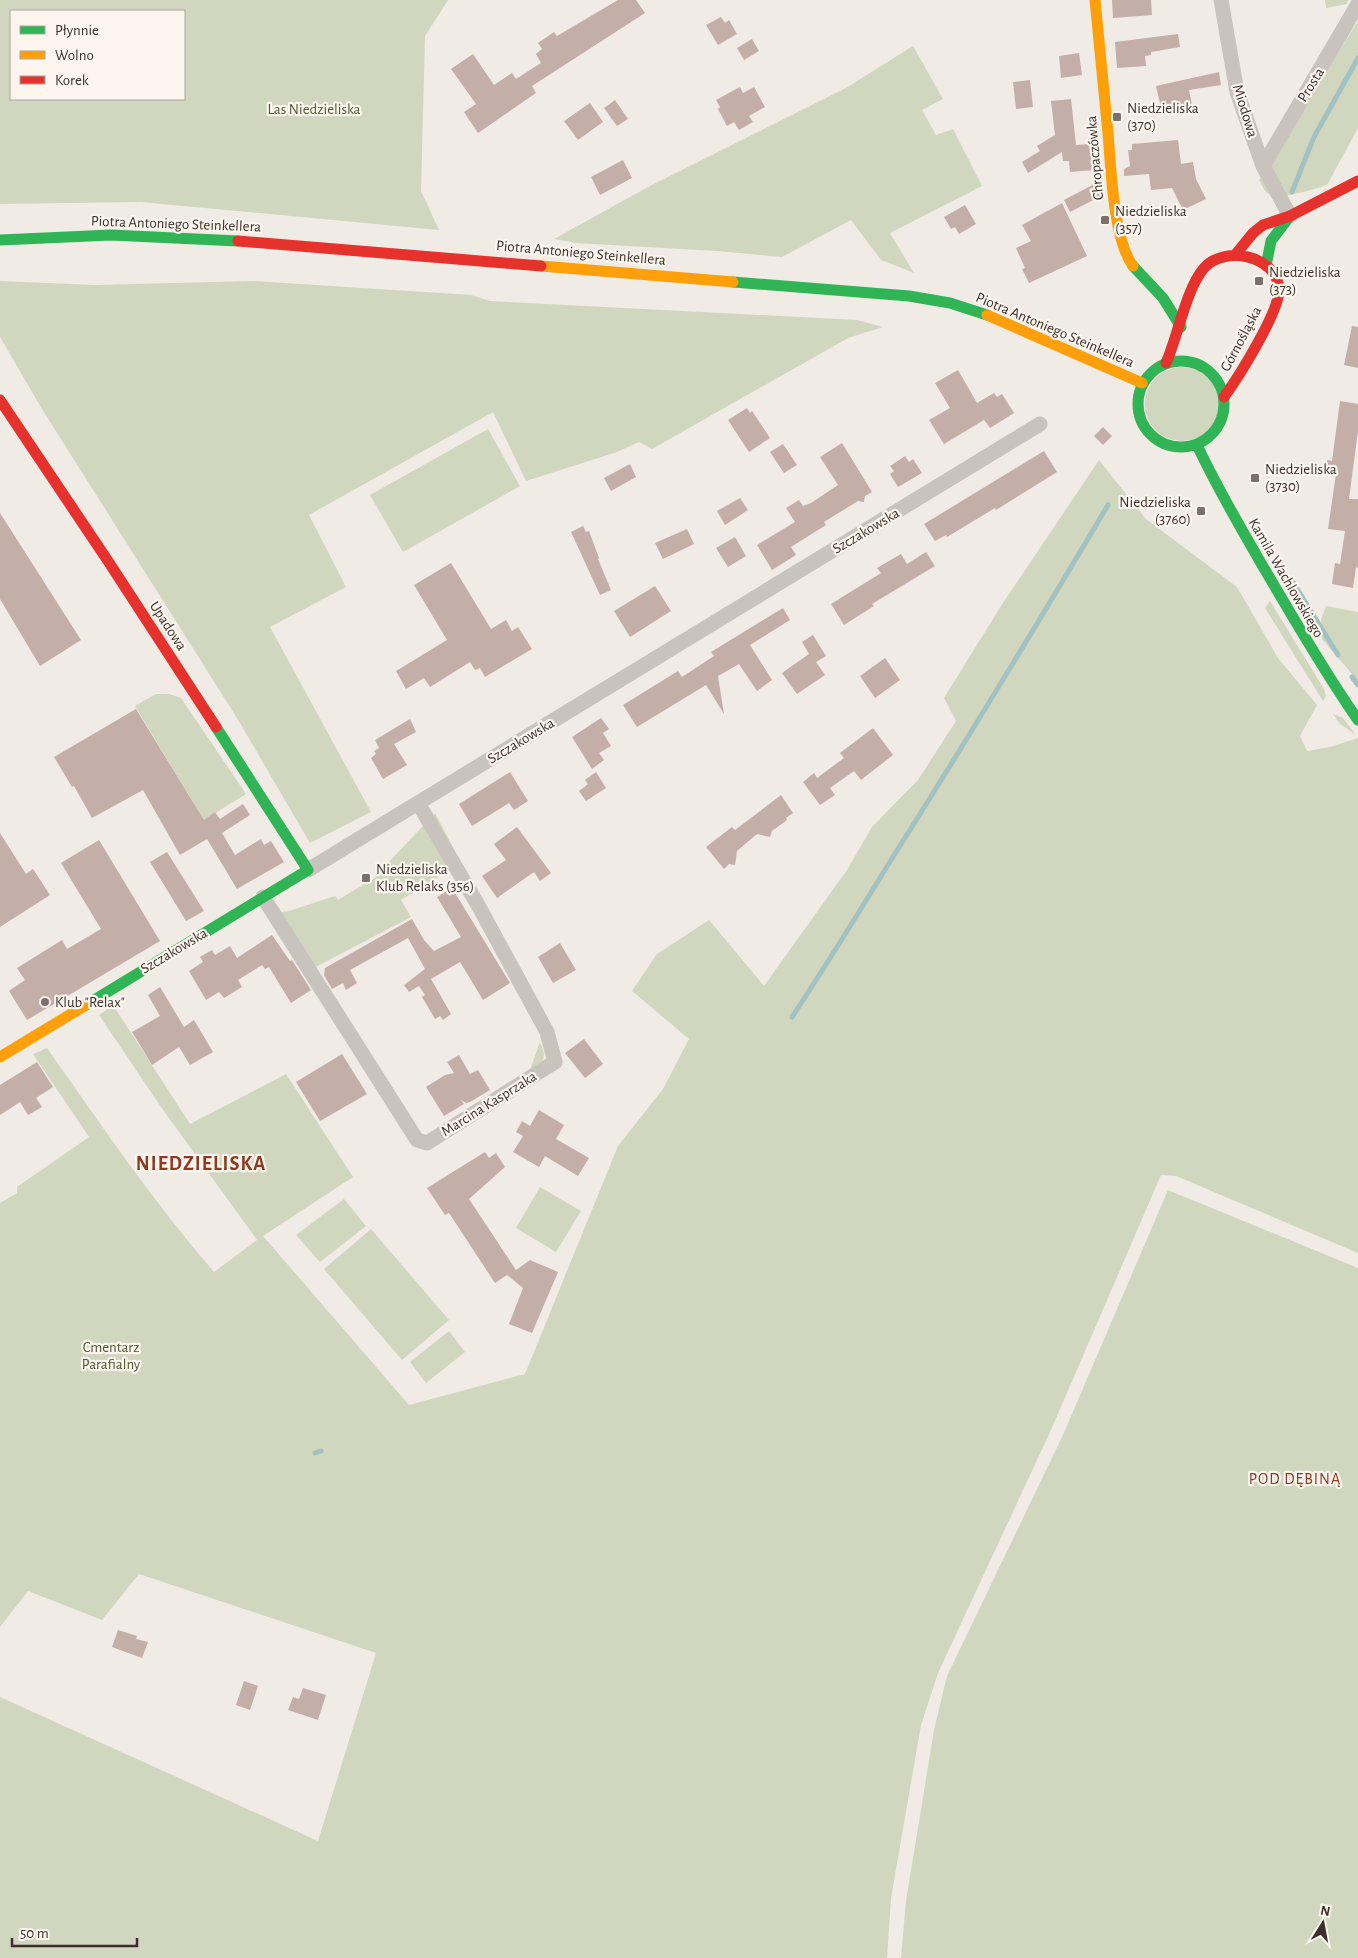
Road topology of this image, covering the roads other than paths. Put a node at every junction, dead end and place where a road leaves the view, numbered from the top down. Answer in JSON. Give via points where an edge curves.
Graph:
{"nodes":[{"id":1,"x":1095,"y":0,"type":"edge"},
{"id":2,"x":1221,"y":0,"type":"edge"},
{"id":3,"x":1358,"y":4,"type":"edge"},
{"id":4,"x":1264,"y":166,"type":"junction"},
{"id":5,"x":1358,"y":181,"type":"edge"},
{"id":6,"x":1290,"y":216,"type":"junction"},
{"id":7,"x":0,"y":240,"type":"edge"},
{"id":8,"x":1236,"y":254,"type":"junction"},
{"id":9,"x":1266,"y":266,"type":"junction"},
{"id":10,"x":1192,"y":291,"type":"junction"},
{"id":11,"x":1163,"y":298,"type":"junction"},
{"id":12,"x":1181,"y":327,"type":"junction"},
{"id":13,"x":1166,"y":363,"type":"junction"},
{"id":14,"x":1142,"y":383,"type":"junction"},
{"id":15,"x":1224,"y":397,"type":"junction"},
{"id":16,"x":0,"y":400,"type":"edge"},
{"id":17,"x":1040,"y":424,"type":"dead end"},
{"id":18,"x":1197,"y":445,"type":"junction"},
{"id":19,"x":1358,"y":720,"type":"edge"},
{"id":20,"x":418,"y":803,"type":"junction"},
{"id":21,"x":308,"y":870,"type":"junction"},
{"id":22,"x":263,"y":897,"type":"junction"},
{"id":23,"x":0,"y":1057,"type":"edge"}],
"edges":[{"from":1,"to":11,"type":"street","name":"Chropaczówka","via":[[1114,201],[1121,241],[1132,264]]},
{"from":2,"to":4,"type":"street","name":"Miodowa","via":[[1237,92]]},
{"from":3,"to":4,"type":"street","name":"Prosta"},
{"from":4,"to":6,"type":"street","name":"Miodowa"},
{"from":5,"to":6,"type":"street"},
{"from":6,"to":8,"type":"street","via":[[1259,227]]},
{"from":6,"to":9,"type":"street","via":[[1271,241]]},
{"from":7,"to":14,"type":"street","name":"Piotra Antoniego Steinkellera","via":[[112,235],[195,238],[909,296],[985,314]]},
{"from":8,"to":9,"type":"street","via":[[1252,257]]},
{"from":8,"to":10,"type":"street","via":[[1216,259],[1205,267]]},
{"from":9,"to":15,"type":"street","name":"Górnośląska","via":[[1279,289],[1277,303],[1240,374]]},
{"from":10,"to":11,"type":"street"},
{"from":10,"to":12,"type":"street"},
{"from":11,"to":12,"type":"street","name":"Chropaczówka"},
{"from":12,"to":13,"type":"street"},
{"from":13,"to":14,"type":"street"},
{"from":13,"to":15,"type":"street","via":[[1186,361],[1204,367],[1216,379]]},
{"from":14,"to":18,"type":"street","via":[[1139,414],[1150,433],[1170,445]]},
{"from":15,"to":18,"type":"street","via":[[1220,420],[1208,439]]},
{"from":16,"to":21,"type":"street","name":"Upadowa"},
{"from":17,"to":20,"type":"street","name":"Szczakowska"},
{"from":18,"to":19,"type":"street","name":"Kamila Wachlowskiego","via":[[1244,537],[1327,677]]},
{"from":20,"to":21,"type":"street","name":"Szczakowska"},
{"from":20,"to":22,"type":"street","name":"Marcina Kasprzaka","via":[[547,1032],[555,1062],[427,1144],[417,1140]]},
{"from":21,"to":22,"type":"street","name":"Szczakowska"},
{"from":22,"to":23,"type":"street","name":"Szczakowska"}]}
